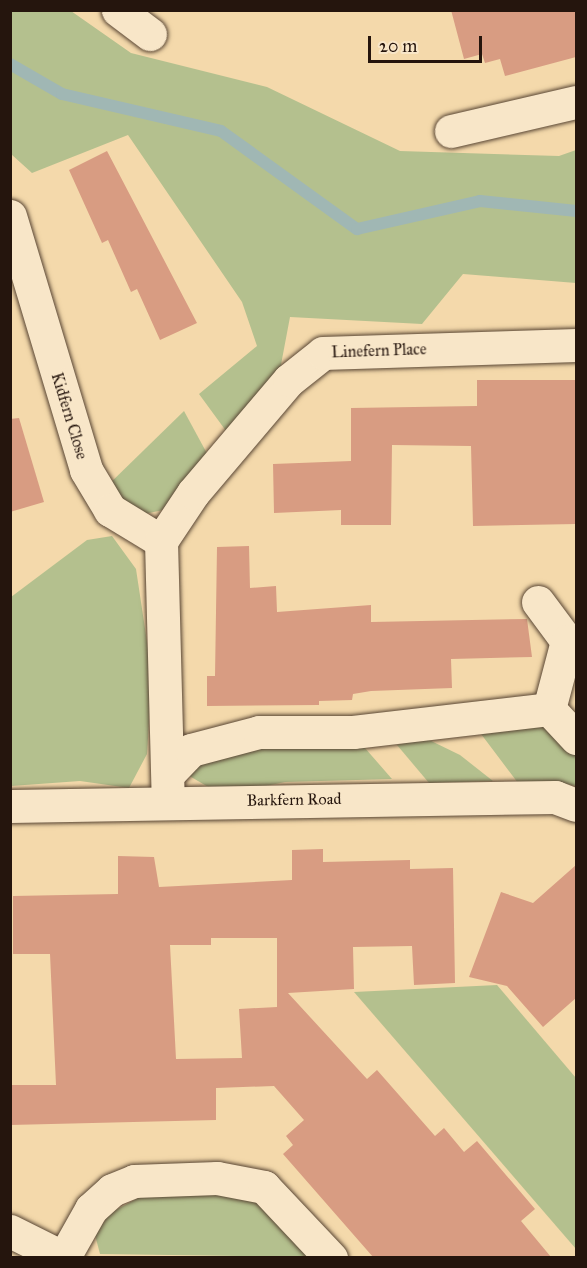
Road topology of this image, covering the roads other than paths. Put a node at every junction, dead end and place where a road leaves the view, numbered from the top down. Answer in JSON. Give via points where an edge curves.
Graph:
{"nodes":[{"id":1,"x":118,"y":10,"type":"edge"},
{"id":2,"x":150,"y":34,"type":"dead end"},
{"id":3,"x":576,"y":102,"type":"edge"},
{"id":4,"x":451,"y":131,"type":"dead end"},
{"id":5,"x":10,"y":216,"type":"edge"},
{"id":6,"x":576,"y":345,"type":"edge"},
{"id":7,"x":161,"y":541,"type":"junction"},
{"id":8,"x":538,"y":602,"type":"dead end"},
{"id":9,"x":549,"y":709,"type":"junction"},
{"id":10,"x":576,"y":738,"type":"edge"},
{"id":11,"x":168,"y":788,"type":"junction"},
{"id":12,"x":576,"y":805,"type":"edge"},
{"id":13,"x":10,"y":806,"type":"edge"},
{"id":14,"x":10,"y":1231,"type":"edge"},
{"id":15,"x":64,"y":1257,"type":"edge"},
{"id":16,"x":331,"y":1257,"type":"edge"}],
"edges":[{"from":1,"to":2,"type":"street"},
{"from":3,"to":4,"type":"street"},
{"from":5,"to":7,"type":"street","name":"Kidfern Close","via":[[86,470],[110,510]]},
{"from":6,"to":7,"type":"street","name":"Linefern Place","via":[[323,353],[289,380],[193,493]]},
{"from":7,"to":11,"type":"street"},
{"from":8,"to":9,"type":"street","via":[[567,641]]},
{"from":9,"to":10,"type":"street"},
{"from":9,"to":11,"type":"street","via":[[352,732],[260,732],[191,750]]},
{"from":11,"to":12,"type":"street","name":"Barkfern Road","via":[[555,796]]},
{"from":11,"to":13,"type":"street","name":"Barkfern Road"},
{"from":14,"to":15,"type":"street"},
{"from":15,"to":16,"type":"street","via":[[92,1209],[112,1190],[134,1181],[217,1178],[264,1188]]}]}
